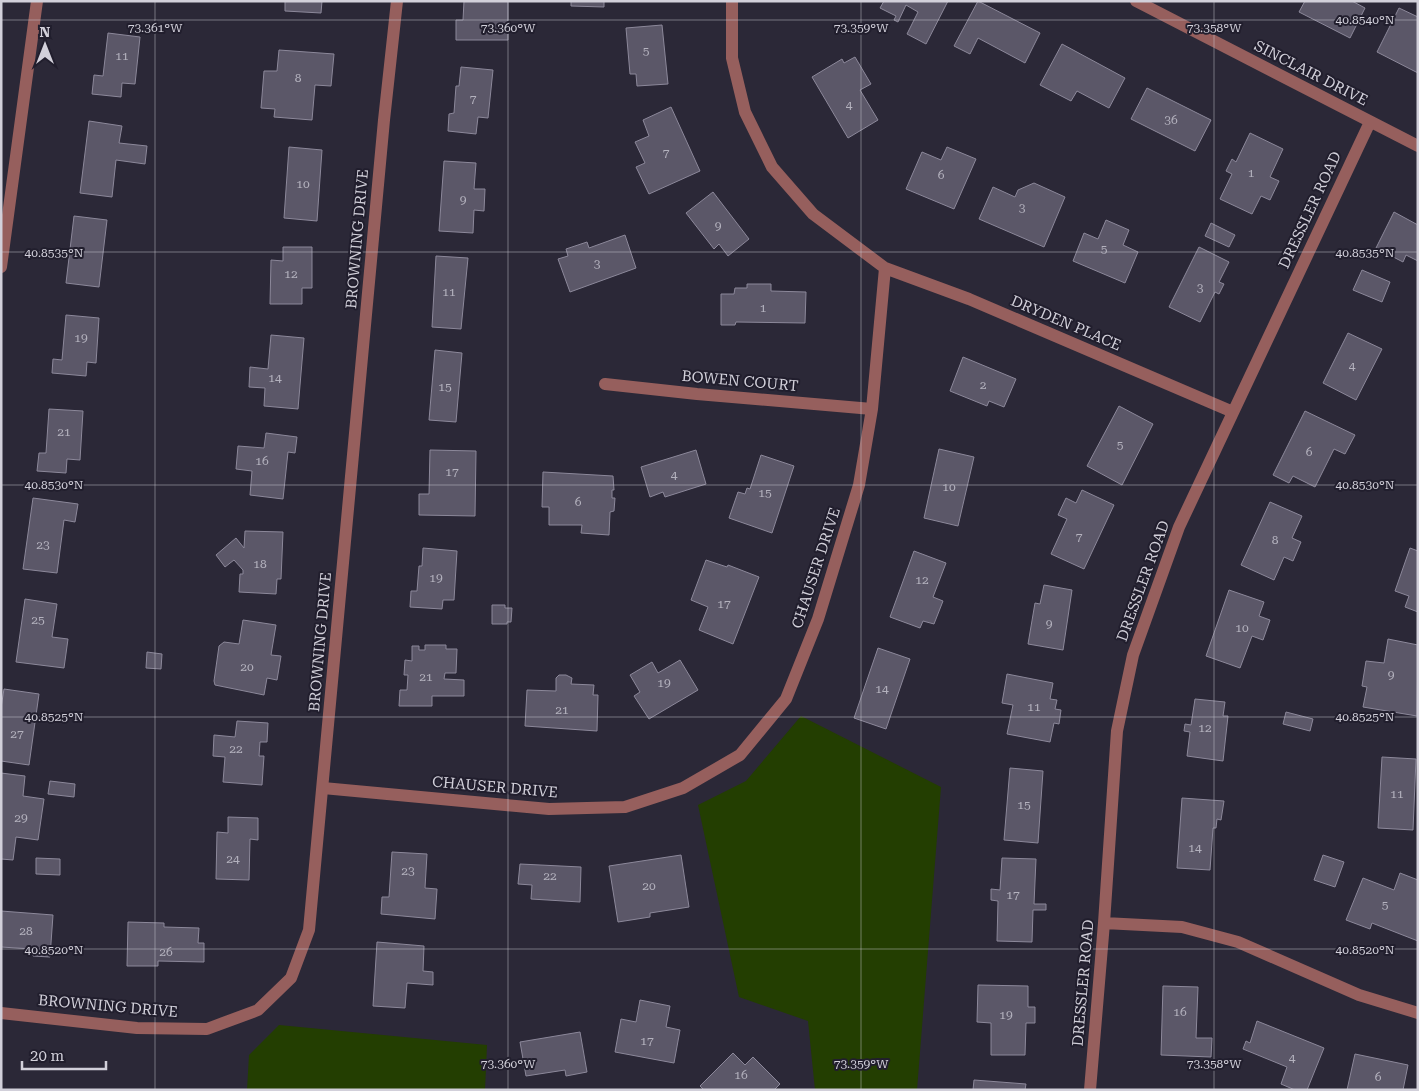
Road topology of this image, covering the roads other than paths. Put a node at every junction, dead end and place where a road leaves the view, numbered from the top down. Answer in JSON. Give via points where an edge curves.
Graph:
{"nodes":[{"id":1,"x":37,"y":1,"type":"edge"},
{"id":2,"x":397,"y":1,"type":"edge"},
{"id":3,"x":732,"y":1,"type":"edge"},
{"id":4,"x":1136,"y":1,"type":"edge"},
{"id":5,"x":1370,"y":122,"type":"junction"},
{"id":6,"x":1418,"y":146,"type":"edge"},
{"id":7,"x":1,"y":267,"type":"edge"},
{"id":8,"x":885,"y":268,"type":"junction"},
{"id":9,"x":605,"y":384,"type":"dead end"},
{"id":10,"x":872,"y":409,"type":"junction"},
{"id":11,"x":1233,"y":412,"type":"junction"},
{"id":12,"x":323,"y":788,"type":"junction"},
{"id":13,"x":1104,"y":923,"type":"junction"},
{"id":14,"x":1418,"y":1013,"type":"edge"},
{"id":15,"x":1,"y":1014,"type":"edge"},
{"id":16,"x":1090,"y":1090,"type":"edge"}],
"edges":[{"from":1,"to":7,"type":"street"},
{"from":2,"to":12,"type":"street","name":"BROWNING DRIVE"},
{"from":3,"to":8,"type":"street","via":[[734,67],[745,112],[772,167],[813,214]]},
{"from":4,"to":5,"type":"street","name":"SINCLAIR DRIVE"},
{"from":5,"to":6,"type":"street","name":"SINCLAIR DRIVE"},
{"from":5,"to":11,"type":"street","name":"DRESSLER ROAD"},
{"from":8,"to":10,"type":"street","name":"CHAUSER DRIVE"},
{"from":8,"to":11,"type":"street","name":"DRYDEN PLACE","via":[[969,299]]},
{"from":9,"to":10,"type":"street","name":"BOWEN COURT"},
{"from":10,"to":12,"type":"street","name":"CHAUSER DRIVE","via":[[859,485],[818,619],[786,699],[740,756],[683,788],[625,807],[549,809]]},
{"from":11,"to":13,"type":"street","name":"DRESSLER ROAD","via":[[1179,527],[1133,655],[1117,731]]},
{"from":12,"to":15,"type":"street","name":"BROWNING DRIVE","via":[[309,930],[290,978],[258,1010],[206,1029],[137,1028]]},
{"from":13,"to":14,"type":"street","via":[[1182,927],[1238,942],[1359,995]]},
{"from":13,"to":16,"type":"street","name":"DRESSLER ROAD"}]}
